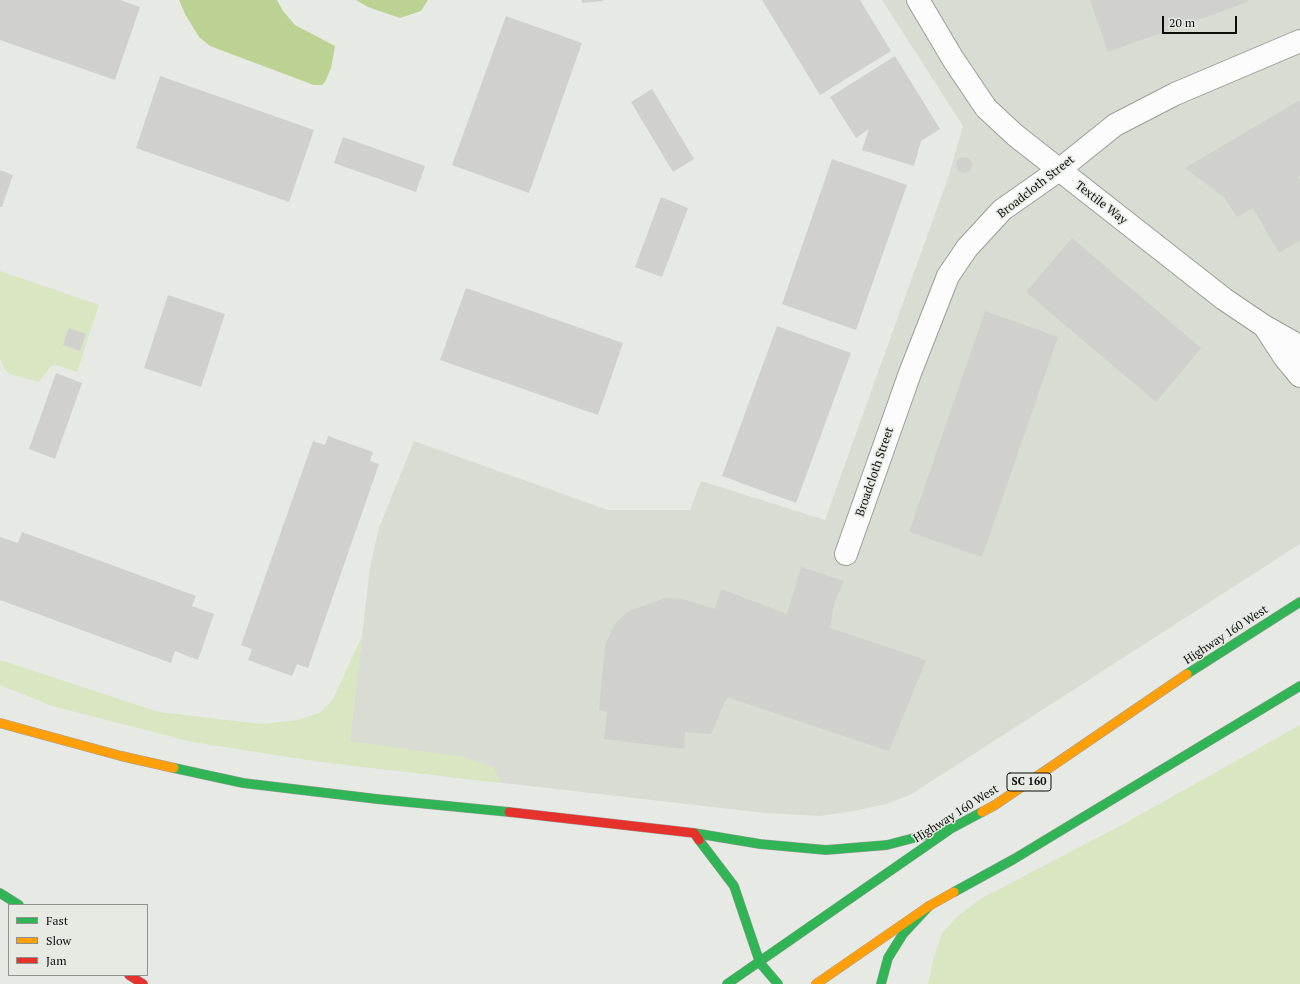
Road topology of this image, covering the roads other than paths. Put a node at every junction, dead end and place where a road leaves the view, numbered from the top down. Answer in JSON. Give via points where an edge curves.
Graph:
{"nodes":[{"id":1,"x":918,"y":0,"type":"edge"},
{"id":2,"x":1300,"y":41,"type":"edge"},
{"id":3,"x":1059,"y":170,"type":"junction"},
{"id":4,"x":1264,"y":326,"type":"junction"},
{"id":5,"x":1300,"y":348,"type":"edge"},
{"id":6,"x":1300,"y":376,"type":"edge"},
{"id":7,"x":846,"y":554,"type":"dead end"},
{"id":8,"x":1300,"y":602,"type":"edge"},
{"id":9,"x":1300,"y":686,"type":"edge"},
{"id":10,"x":0,"y":723,"type":"edge"},
{"id":11,"x":952,"y":828,"type":"junction"},
{"id":12,"x":694,"y":833,"type":"junction"},
{"id":13,"x":0,"y":893,"type":"edge"},
{"id":14,"x":17,"y":904,"type":"edge"},
{"id":15,"x":929,"y":906,"type":"junction"},
{"id":16,"x":760,"y":963,"type":"junction"},
{"id":17,"x":131,"y":976,"type":"edge"},
{"id":18,"x":143,"y":984,"type":"edge"},
{"id":19,"x":727,"y":984,"type":"edge"},
{"id":20,"x":778,"y":984,"type":"edge"},
{"id":21,"x":816,"y":984,"type":"edge"},
{"id":22,"x":880,"y":984,"type":"edge"}],
"edges":[{"from":1,"to":3,"type":"street","name":"Textile Way","via":[[986,108]]},
{"from":2,"to":3,"type":"street","name":"Broadcloth Street","via":[[1175,94],[1115,125]]},
{"from":3,"to":4,"type":"street","name":"Textile Way","via":[[1224,299]]},
{"from":3,"to":7,"type":"street","name":"Broadcloth Street","via":[[1002,210],[966,248],[948,276],[910,373]]},
{"from":4,"to":5,"type":"street","name":"Textile Way"},
{"from":4,"to":6,"type":"street","name":"Textile Way"},
{"from":8,"to":11,"type":"main road","name":"Highway 160 West","number":"SC 160","via":[[1191,672],[995,805]]},
{"from":9,"to":15,"type":"main road","via":[[1014,859]]},
{"from":10,"to":12,"type":"main road","via":[[121,756],[243,783]]},
{"from":11,"to":12,"type":"main road","via":[[887,845],[826,850],[760,844]]},
{"from":11,"to":16,"type":"main road","name":"Highway 160 West","number":"SC 160"},
{"from":12,"to":16,"type":"main road","via":[[734,886]]},
{"from":13,"to":14,"type":"main road"},
{"from":15,"to":21,"type":"main road"},
{"from":15,"to":22,"type":"main road","via":[[899,940],[888,958]]},
{"from":16,"to":19,"type":"main road","name":"Highway 160 West"},
{"from":16,"to":20,"type":"main road"},
{"from":17,"to":18,"type":"main road"}]}
